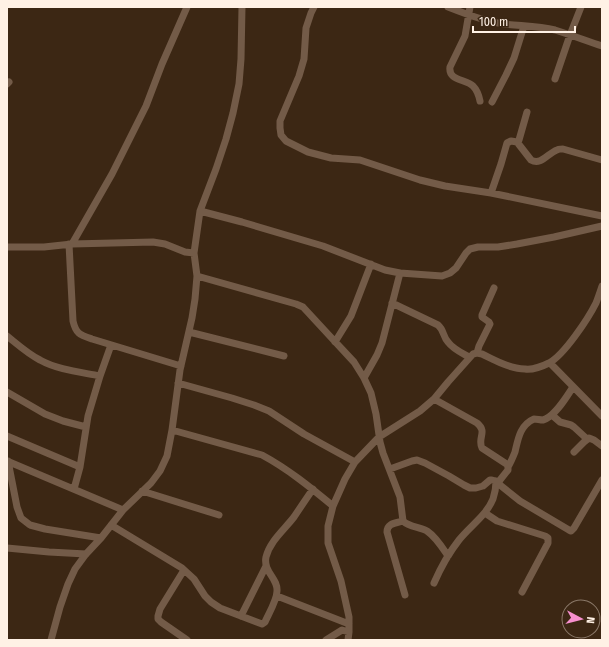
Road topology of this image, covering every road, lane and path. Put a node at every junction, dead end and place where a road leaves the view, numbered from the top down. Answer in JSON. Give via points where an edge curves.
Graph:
{"nodes":[{"id":1,"x":187,"y":7,"type":"edge"},
{"id":2,"x":242,"y":7,"type":"edge"},
{"id":3,"x":314,"y":7,"type":"edge"},
{"id":4,"x":448,"y":7,"type":"edge"},
{"id":5,"x":470,"y":7,"type":"edge"},
{"id":6,"x":581,"y":7,"type":"edge"},
{"id":7,"x":468,"y":15,"type":"junction"},
{"id":8,"x":524,"y":26,"type":"junction"},
{"id":9,"x":570,"y":36,"type":"junction"},
{"id":10,"x":602,"y":46,"type":"edge"},
{"id":11,"x":555,"y":79,"type":"dead end"},
{"id":12,"x":480,"y":101,"type":"dead end"},
{"id":13,"x":492,"y":102,"type":"dead end"},
{"id":14,"x":527,"y":112,"type":"dead end"},
{"id":15,"x":517,"y":142,"type":"junction"},
{"id":16,"x":602,"y":160,"type":"edge"},
{"id":17,"x":491,"y":193,"type":"junction"},
{"id":18,"x":200,"y":211,"type":"junction"},
{"id":19,"x":602,"y":216,"type":"edge"},
{"id":20,"x":602,"y":226,"type":"edge"},
{"id":21,"x":71,"y":244,"type":"junction"},
{"id":22,"x":7,"y":247,"type":"edge"},
{"id":23,"x":194,"y":253,"type":"junction"},
{"id":24,"x":371,"y":264,"type":"junction"},
{"id":25,"x":400,"y":273,"type":"junction"},
{"id":26,"x":197,"y":276,"type":"junction"},
{"id":27,"x":602,"y":286,"type":"edge"},
{"id":28,"x":494,"y":288,"type":"dead end"},
{"id":29,"x":392,"y":303,"type":"junction"},
{"id":30,"x":189,"y":332,"type":"junction"},
{"id":31,"x":7,"y":336,"type":"edge"},
{"id":32,"x":335,"y":342,"type":"junction"},
{"id":33,"x":111,"y":345,"type":"junction"},
{"id":34,"x":477,"y":353,"type":"junction"},
{"id":35,"x":284,"y":356,"type":"dead end"},
{"id":36,"x":469,"y":357,"type":"junction"},
{"id":37,"x":550,"y":363,"type":"junction"},
{"id":38,"x":181,"y":366,"type":"junction"},
{"id":39,"x":100,"y":376,"type":"junction"},
{"id":40,"x":364,"y":378,"type":"junction"},
{"id":41,"x":178,"y":383,"type":"junction"},
{"id":42,"x":573,"y":387,"type":"junction"},
{"id":43,"x":7,"y":392,"type":"edge"},
{"id":44,"x":434,"y":399,"type":"junction"},
{"id":45,"x":552,"y":415,"type":"junction"},
{"id":46,"x":602,"y":416,"type":"edge"},
{"id":47,"x":86,"y":427,"type":"junction"},
{"id":48,"x":172,"y":430,"type":"junction"},
{"id":49,"x":7,"y":436,"type":"edge"},
{"id":50,"x":379,"y":437,"type":"junction"},
{"id":51,"x":587,"y":439,"type":"junction"},
{"id":52,"x":602,"y":446,"type":"edge"},
{"id":53,"x":574,"y":452,"type":"dead end"},
{"id":54,"x":7,"y":461,"type":"edge"},
{"id":55,"x":355,"y":462,"type":"junction"},
{"id":56,"x":80,"y":467,"type":"junction"},
{"id":57,"x":508,"y":467,"type":"junction"},
{"id":58,"x":390,"y":469,"type":"junction"},
{"id":59,"x":602,"y":480,"type":"edge"},
{"id":60,"x":498,"y":481,"type":"junction"},
{"id":61,"x":74,"y":489,"type":"junction"},
{"id":62,"x":313,"y":489,"type":"junction"},
{"id":63,"x":142,"y":491,"type":"junction"},
{"id":64,"x":333,"y":506,"type":"junction"},
{"id":65,"x":123,"y":510,"type":"junction"},
{"id":66,"x":485,"y":513,"type":"junction"},
{"id":67,"x":219,"y":515,"type":"dead end"},
{"id":68,"x":403,"y":521,"type":"junction"},
{"id":69,"x":111,"y":525,"type":"junction"},
{"id":70,"x":101,"y":538,"type":"junction"},
{"id":71,"x":7,"y":548,"type":"edge"},
{"id":72,"x":86,"y":554,"type":"junction"},
{"id":73,"x":448,"y":556,"type":"junction"},
{"id":74,"x":266,"y":566,"type":"junction"},
{"id":75,"x":184,"y":570,"type":"junction"},
{"id":76,"x":434,"y":583,"type":"dead end"},
{"id":77,"x":522,"y":592,"type":"dead end"},
{"id":78,"x":405,"y":595,"type":"dead end"},
{"id":79,"x":277,"y":596,"type":"junction"},
{"id":80,"x":241,"y":616,"type":"junction"},
{"id":81,"x":349,"y":624,"type":"junction"},
{"id":82,"x":349,"y":636,"type":"edge"},
{"id":83,"x":51,"y":640,"type":"edge"},
{"id":84,"x":187,"y":640,"type":"edge"},
{"id":85,"x":326,"y":640,"type":"edge"}],
"edges":[{"from":1,"to":21,"type":"street","via":[[143,112],[112,174]]},
{"from":2,"to":18,"type":"street","via":[[242,59],[239,84],[226,139]]},
{"from":3,"to":17,"type":"street","via":[[306,28],[304,59],[280,121],[281,135],[286,141],[322,156],[360,160],[420,180]]},
{"from":4,"to":7,"type":"street"},
{"from":5,"to":7,"type":"street"},
{"from":6,"to":9,"type":"street"},
{"from":7,"to":8,"type":"street","via":[[503,24]]},
{"from":7,"to":12,"type":"street","via":[[465,36],[449,71],[454,77],[474,86]]},
{"from":8,"to":9,"type":"street","via":[[555,30]]},
{"from":8,"to":13,"type":"street","via":[[514,58]]},
{"from":9,"to":10,"type":"street"},
{"from":9,"to":11,"type":"street"},
{"from":14,"to":15,"type":"street"},
{"from":15,"to":16,"type":"street","via":[[531,160],[538,162],[558,149]]},
{"from":15,"to":17,"type":"street","via":[[508,141]]},
{"from":17,"to":19,"type":"street"},
{"from":18,"to":23,"type":"street"},
{"from":18,"to":24,"type":"street","via":[[323,246]]},
{"from":20,"to":25,"type":"street","via":[[554,238],[470,249],[456,268],[442,276]]},
{"from":21,"to":22,"type":"street"},
{"from":21,"to":23,"type":"street","via":[[153,242]]},
{"from":21,"to":33,"type":"street","via":[[75,330],[80,335]]},
{"from":23,"to":26,"type":"street"},
{"from":24,"to":25,"type":"street"},
{"from":24,"to":32,"type":"street","via":[[351,316]]},
{"from":25,"to":29,"type":"street"},
{"from":26,"to":30,"type":"street"},
{"from":26,"to":32,"type":"street","via":[[303,307]]},
{"from":27,"to":37,"type":"street","via":[[589,317]]},
{"from":28,"to":34,"type":"street","via":[[482,315],[490,324]]},
{"from":29,"to":36,"type":"street","via":[[438,325],[447,342]]},
{"from":29,"to":40,"type":"street","via":[[378,355]]},
{"from":30,"to":35,"type":"street"},
{"from":30,"to":38,"type":"street"},
{"from":31,"to":39,"type":"street","via":[[28,353],[51,365]]},
{"from":32,"to":40,"type":"street","via":[[354,362]]},
{"from":33,"to":38,"type":"street"},
{"from":33,"to":39,"type":"street"},
{"from":34,"to":36,"type":"street"},
{"from":34,"to":37,"type":"street","via":[[524,370],[536,369]]},
{"from":36,"to":44,"type":"street"},
{"from":37,"to":42,"type":"street"},
{"from":38,"to":41,"type":"street"},
{"from":39,"to":47,"type":"street"},
{"from":40,"to":50,"type":"street","via":[[371,393]]},
{"from":41,"to":48,"type":"street"},
{"from":41,"to":55,"type":"street","via":[[269,411]]},
{"from":42,"to":45,"type":"street"},
{"from":42,"to":46,"type":"street"},
{"from":43,"to":47,"type":"street","via":[[45,414]]},
{"from":44,"to":50,"type":"street"},
{"from":44,"to":57,"type":"street","via":[[481,426],[482,448],[506,463]]},
{"from":45,"to":51,"type":"street","via":[[560,422],[574,427]]},
{"from":45,"to":57,"type":"street","via":[[541,420],[534,419],[524,425]]},
{"from":47,"to":56,"type":"street"},
{"from":48,"to":62,"type":"street","via":[[262,455]]},
{"from":48,"to":63,"type":"street","via":[[167,456],[160,471]]},
{"from":49,"to":56,"type":"street"},
{"from":50,"to":55,"type":"street"},
{"from":50,"to":58,"type":"street"},
{"from":51,"to":52,"type":"street","via":[[591,438]]},
{"from":51,"to":53,"type":"street"},
{"from":54,"to":61,"type":"street"},
{"from":54,"to":70,"type":"street","via":[[21,518],[30,525],[45,529]]},
{"from":55,"to":64,"type":"street","via":[[344,479]]},
{"from":56,"to":61,"type":"street"},
{"from":57,"to":60,"type":"street"},
{"from":58,"to":60,"type":"street","via":[[417,460],[470,488],[483,486],[490,480]]},
{"from":58,"to":68,"type":"street","via":[[400,497]]},
{"from":59,"to":60,"type":"street","via":[[571,530],[520,501]]},
{"from":60,"to":66,"type":"street","via":[[494,498]]},
{"from":61,"to":65,"type":"street"},
{"from":62,"to":64,"type":"street"},
{"from":62,"to":74,"type":"street","via":[[274,541],[268,551]]},
{"from":63,"to":65,"type":"street"},
{"from":63,"to":67,"type":"street"},
{"from":64,"to":81,"type":"street","via":[[328,526],[328,543],[342,581]]},
{"from":65,"to":69,"type":"street"},
{"from":66,"to":73,"type":"street","via":[[460,538]]},
{"from":66,"to":77,"type":"street","via":[[497,521],[548,538]]},
{"from":68,"to":73,"type":"street","via":[[428,532]]},
{"from":68,"to":78,"type":"street","via":[[389,525],[387,532]]},
{"from":69,"to":70,"type":"street"},
{"from":69,"to":75,"type":"street"},
{"from":70,"to":72,"type":"street"},
{"from":71,"to":72,"type":"street"},
{"from":72,"to":83,"type":"street","via":[[68,584]]},
{"from":73,"to":76,"type":"street"},
{"from":74,"to":79,"type":"street","via":[[277,585]]},
{"from":74,"to":80,"type":"street"},
{"from":75,"to":80,"type":"street","via":[[211,602]]},
{"from":75,"to":84,"type":"street","via":[[160,609],[158,619]]},
{"from":79,"to":80,"type":"street","via":[[262,624]]},
{"from":79,"to":81,"type":"street"},
{"from":81,"to":82,"type":"street"},
{"from":82,"to":85,"type":"street","via":[[342,630]]}]}
